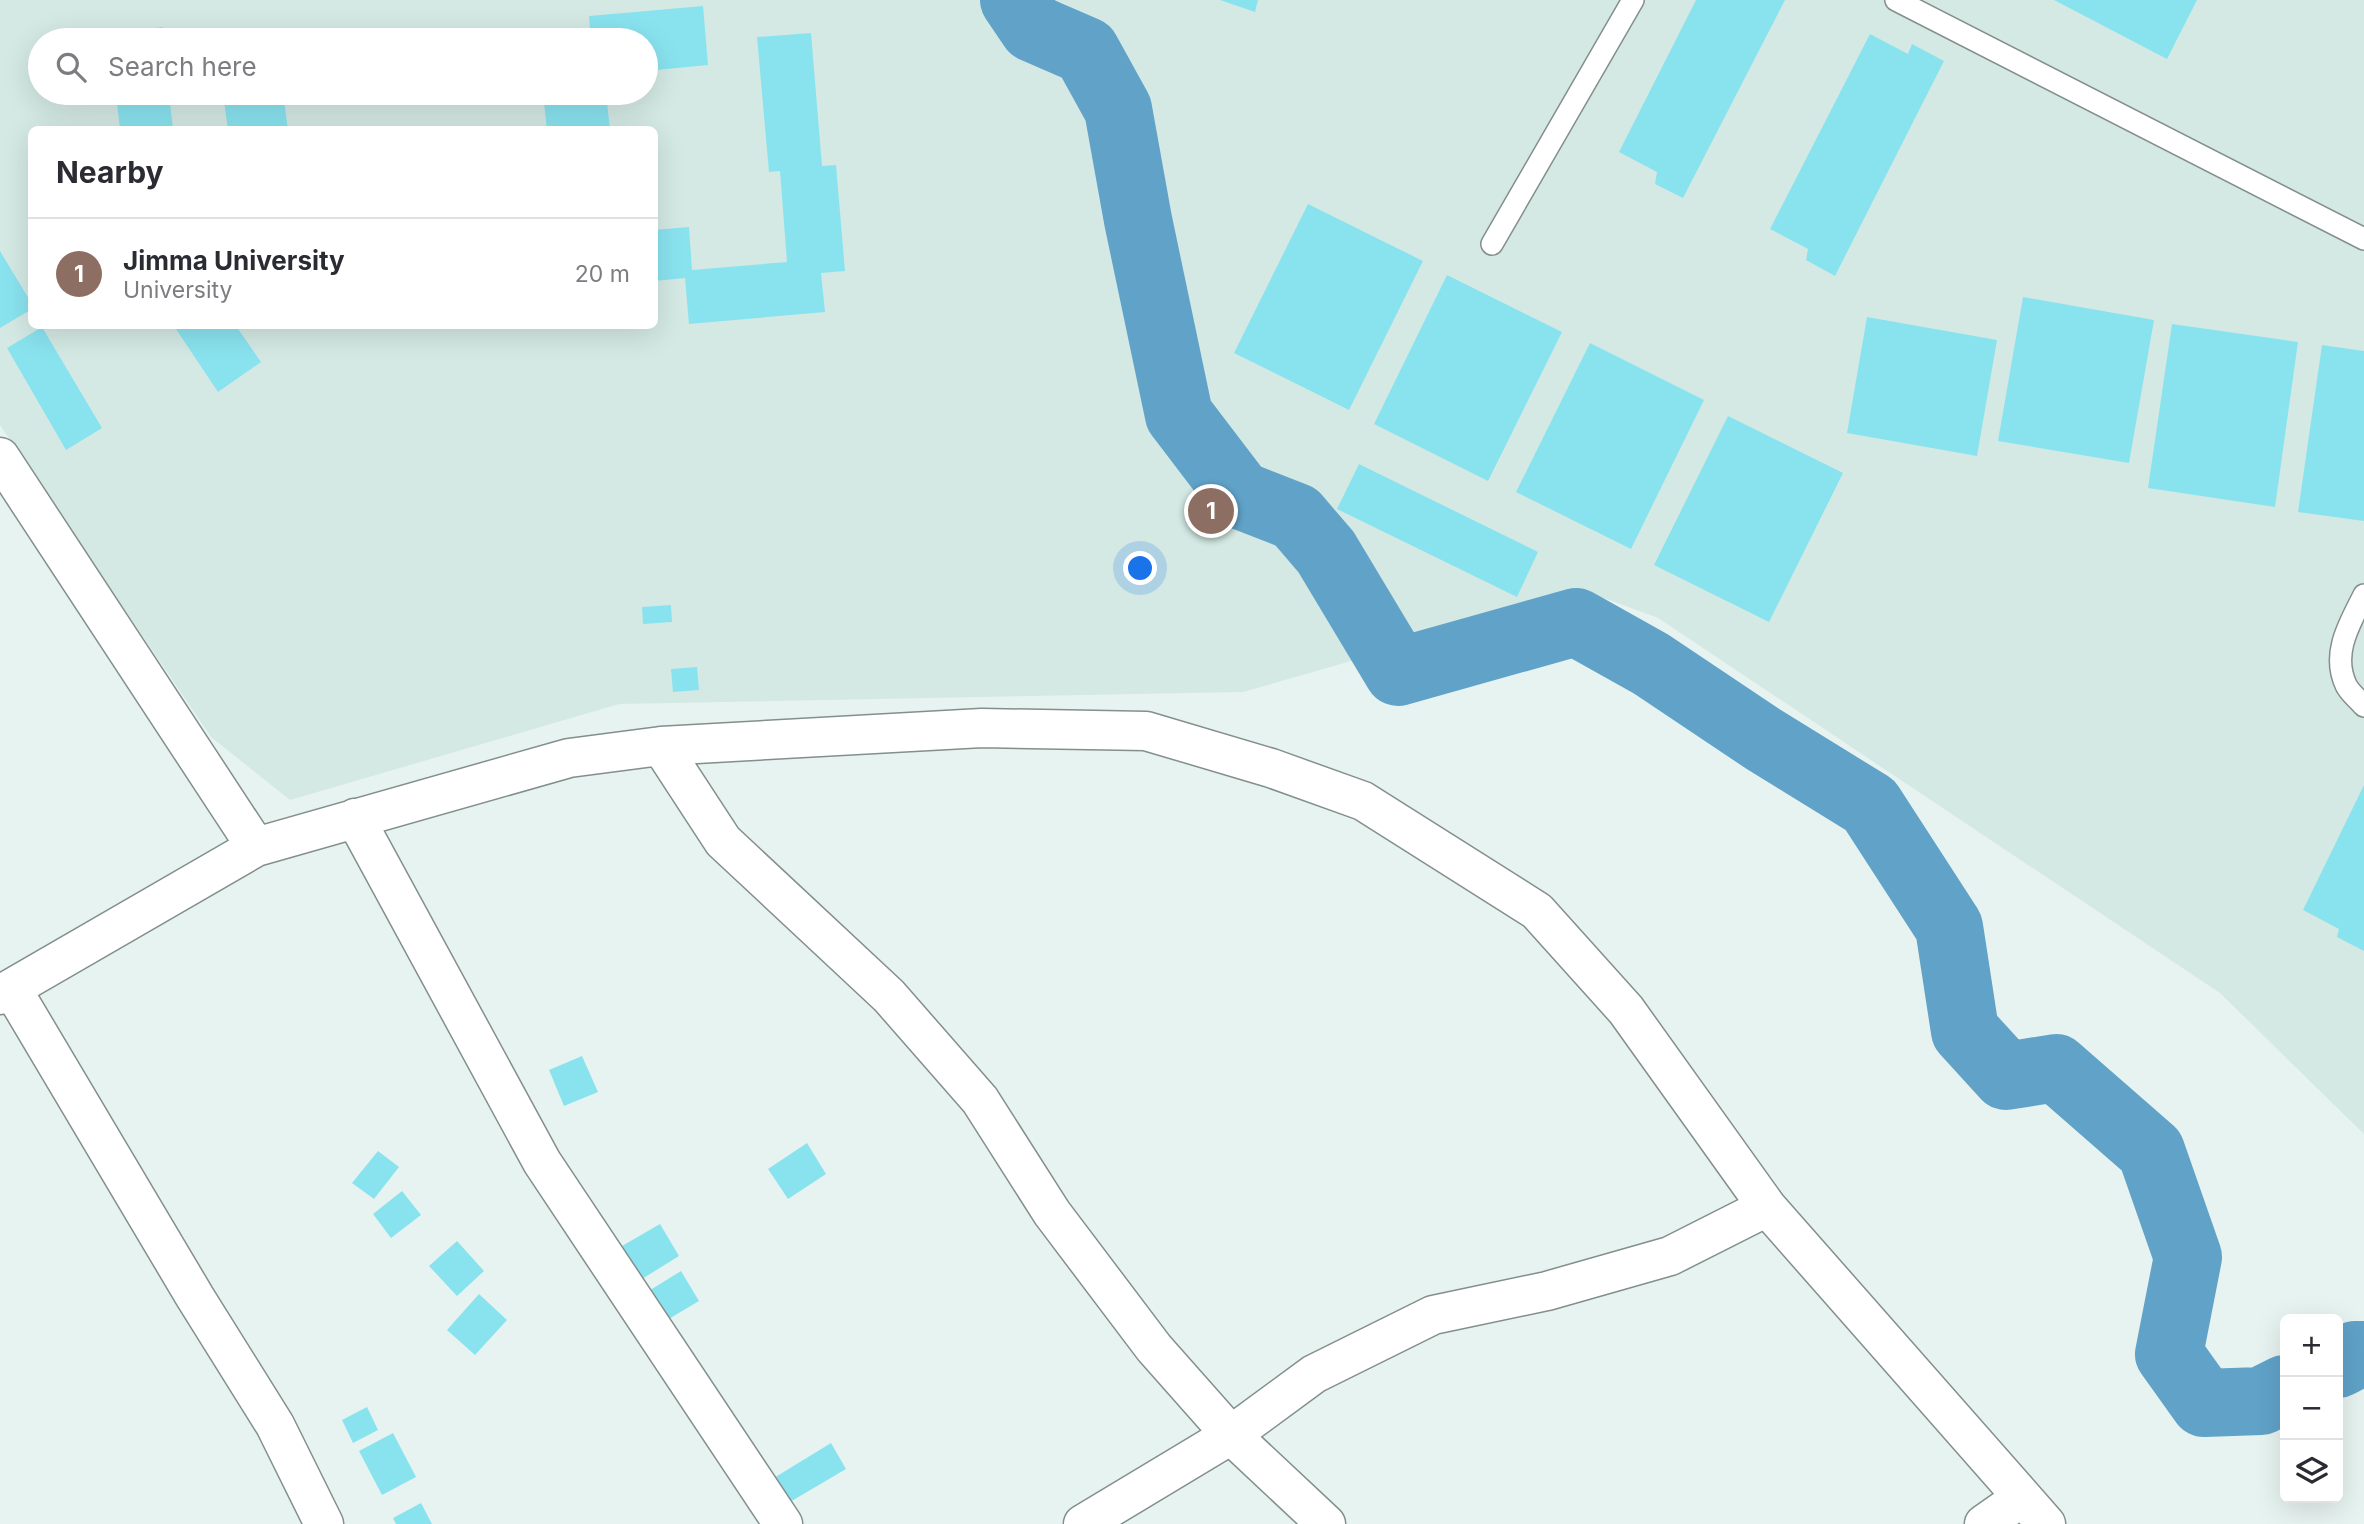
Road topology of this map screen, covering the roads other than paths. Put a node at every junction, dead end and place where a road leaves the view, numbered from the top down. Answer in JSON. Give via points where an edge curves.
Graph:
{"nodes":[{"id":1,"x":1633,"y":0,"type":"edge"},
{"id":2,"x":1896,"y":0,"type":"edge"},
{"id":3,"x":2364,"y":239,"type":"edge"},
{"id":4,"x":1492,"y":244,"type":"dead end"},
{"id":5,"x":0,"y":457,"type":"edge"},
{"id":6,"x":2364,"y":595,"type":"edge"},
{"id":7,"x":2364,"y":706,"type":"edge"},
{"id":8,"x":661,"y":746,"type":"junction"},
{"id":9,"x":355,"y":818,"type":"junction"},
{"id":10,"x":256,"y":847,"type":"junction"},
{"id":11,"x":6,"y":992,"type":"edge"},
{"id":12,"x":1767,"y":1207,"type":"junction"},
{"id":13,"x":1231,"y":1435,"type":"junction"},
{"id":14,"x":2034,"y":1511,"type":"edge"},
{"id":15,"x":324,"y":1524,"type":"edge"},
{"id":16,"x":783,"y":1524,"type":"edge"},
{"id":17,"x":1083,"y":1524,"type":"edge"},
{"id":18,"x":1326,"y":1524,"type":"edge"},
{"id":19,"x":1984,"y":1524,"type":"edge"}],
"edges":[{"from":1,"to":4,"type":"lane"},
{"from":2,"to":3,"type":"lane"},
{"from":5,"to":10,"type":"street"},
{"from":6,"to":7,"type":"lane","via":[[2343,636],[2340,661],[2346,685]]},
{"from":8,"to":9,"type":"street","via":[[569,758]]},
{"from":8,"to":12,"type":"street","via":[[982,728],[1146,731],[1363,801],[1537,911],[1626,1010]]},
{"from":8,"to":13,"type":"street","via":[[723,841],[889,996],[980,1100],[1052,1213],[1154,1348]]},
{"from":9,"to":10,"type":"street"},
{"from":9,"to":16,"type":"street","via":[[542,1162]]},
{"from":10,"to":11,"type":"street"},
{"from":11,"to":15,"type":"street","via":[[275,1425]]},
{"from":12,"to":13,"type":"street","via":[[1670,1256],[1547,1291],[1433,1315],[1314,1374]]},
{"from":12,"to":14,"type":"street"},
{"from":13,"to":17,"type":"street"},
{"from":13,"to":18,"type":"street"},
{"from":14,"to":19,"type":"street"}]}
